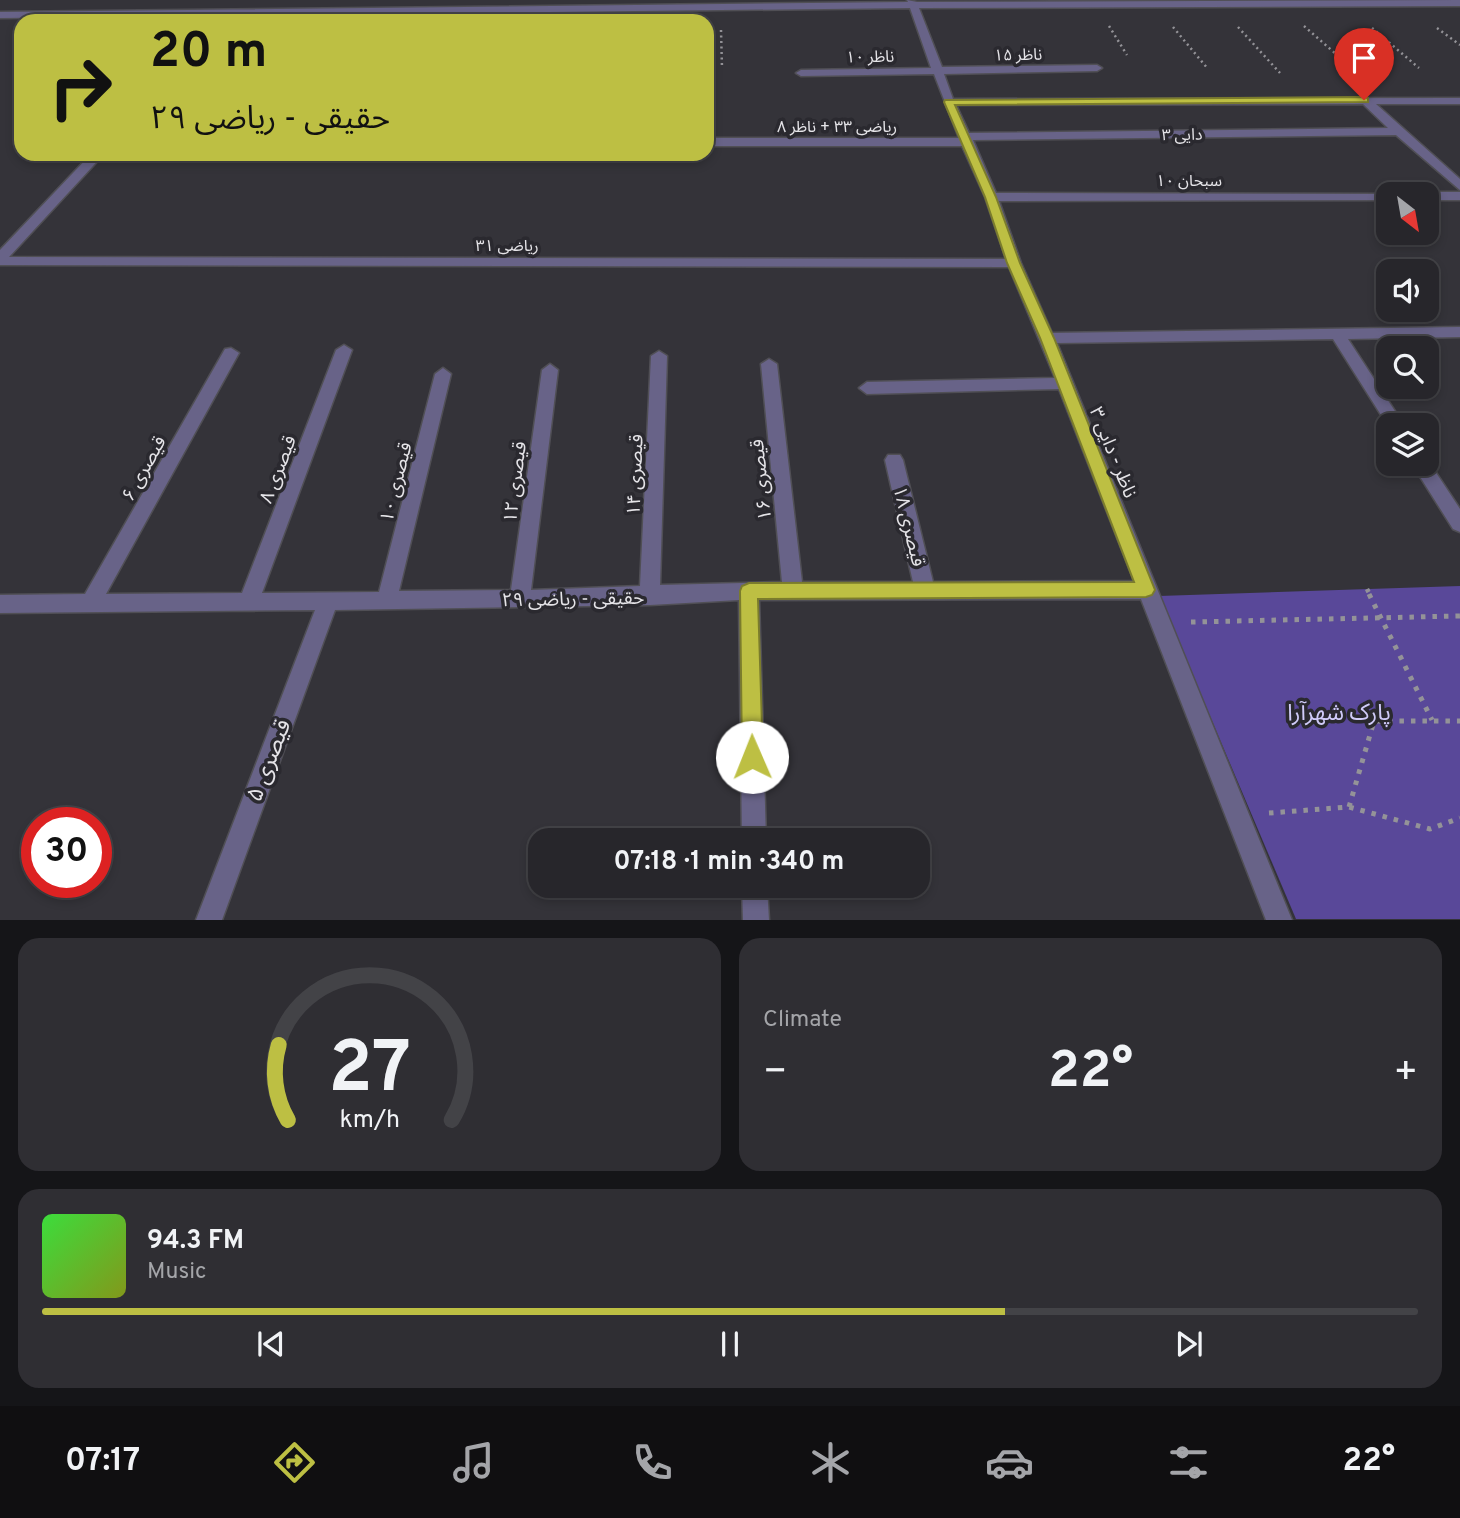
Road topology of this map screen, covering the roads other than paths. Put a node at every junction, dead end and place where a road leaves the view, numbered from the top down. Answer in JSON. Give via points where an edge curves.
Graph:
{"nodes":[{"id":1,"x":241,"y":0,"type":"edge"},
{"id":2,"x":913,"y":3,"type":"edge"},
{"id":3,"x":1028,"y":3,"type":"edge"},
{"id":4,"x":1460,"y":3,"type":"edge"},
{"id":5,"x":228,"y":14,"type":"edge"},
{"id":6,"x":390,"y":14,"type":"edge"},
{"id":7,"x":1097,"y":68,"type":"dead end"},
{"id":8,"x":938,"y":71,"type":"junction"},
{"id":9,"x":802,"y":74,"type":"dead end"},
{"id":10,"x":1364,"y":100,"type":"junction"},
{"id":11,"x":949,"y":102,"type":"junction"},
{"id":12,"x":1460,"y":102,"type":"edge"},
{"id":13,"x":1399,"y":131,"type":"junction"},
{"id":14,"x":967,"y":140,"type":"junction"},
{"id":15,"x":714,"y":142,"type":"edge"},
{"id":16,"x":92,"y":161,"type":"edge"},
{"id":17,"x":1460,"y":186,"type":"edge"},
{"id":18,"x":1376,"y":196,"type":"edge"},
{"id":19,"x":1439,"y":196,"type":"edge"},
{"id":20,"x":1460,"y":196,"type":"edge"},
{"id":21,"x":991,"y":197,"type":"junction"},
{"id":22,"x":0,"y":260,"type":"edge"},
{"id":23,"x":1014,"y":263,"type":"junction"},
{"id":24,"x":1460,"y":332,"type":"edge"},
{"id":25,"x":1338,"y":335,"type":"junction"},
{"id":26,"x":1047,"y":338,"type":"junction"},
{"id":27,"x":344,"y":350,"type":"dead end"},
{"id":28,"x":231,"y":353,"type":"dead end"},
{"id":29,"x":659,"y":356,"type":"dead end"},
{"id":30,"x":769,"y":364,"type":"dead end"},
{"id":31,"x":550,"y":370,"type":"dead end"},
{"id":32,"x":443,"y":374,"type":"dead end"},
{"id":33,"x":1063,"y":383,"type":"junction"},
{"id":34,"x":867,"y":388,"type":"dead end"},
{"id":35,"x":1388,"y":413,"type":"edge"},
{"id":36,"x":894,"y":460,"type":"dead end"},
{"id":37,"x":1429,"y":476,"type":"edge"},
{"id":38,"x":1460,"y":524,"type":"edge"},
{"id":39,"x":1146,"y":590,"type":"junction"},
{"id":40,"x":749,"y":591,"type":"junction"},
{"id":41,"x":793,"y":592,"type":"junction"},
{"id":42,"x":925,"y":592,"type":"junction"},
{"id":43,"x":650,"y":596,"type":"junction"},
{"id":44,"x":520,"y":600,"type":"junction"},
{"id":45,"x":328,"y":601,"type":"junction"},
{"id":46,"x":387,"y":601,"type":"junction"},
{"id":47,"x":249,"y":602,"type":"junction"},
{"id":48,"x":91,"y":603,"type":"junction"},
{"id":49,"x":0,"y":604,"type":"edge"},
{"id":50,"x":754,"y":828,"type":"edge"},
{"id":51,"x":755,"y":898,"type":"edge"},
{"id":52,"x":209,"y":919,"type":"edge"},
{"id":53,"x":756,"y":919,"type":"edge"},
{"id":54,"x":1279,"y":919,"type":"edge"}],
"edges":[{"from":1,"to":5,"type":"street"},
{"from":2,"to":3,"type":"street"},
{"from":2,"to":6,"type":"street"},
{"from":2,"to":8,"type":"street","name":"ناظر - دایی ۳"},
{"from":3,"to":4,"type":"street"},
{"from":7,"to":8,"type":"street","name":"ناظر ۱۵"},
{"from":8,"to":9,"type":"street","name":"ناظر ۱۰"},
{"from":8,"to":11,"type":"street","name":"ناظر - دایی ۳"},
{"from":10,"to":11,"type":"street"},
{"from":10,"to":12,"type":"street"},
{"from":10,"to":13,"type":"street"},
{"from":11,"to":14,"type":"street","name":"ناظر - دایی ۳"},
{"from":13,"to":14,"type":"street","name":"دایی ۳"},
{"from":13,"to":17,"type":"street"},
{"from":14,"to":15,"type":"street","name":"ریاضی ۳۳ + ناظر ۸"},
{"from":14,"to":21,"type":"street","name":"ناظر - دایی ۳"},
{"from":16,"to":22,"type":"street"},
{"from":18,"to":21,"type":"street","name":"سبحان ۱۰"},
{"from":19,"to":20,"type":"street"},
{"from":21,"to":23,"type":"street","name":"ناظر - دایی ۳"},
{"from":22,"to":23,"type":"street","name":"ریاضی ۳۱"},
{"from":23,"to":26,"type":"street","name":"ناظر - دایی ۳"},
{"from":24,"to":25,"type":"street"},
{"from":25,"to":26,"type":"street"},
{"from":25,"to":35,"type":"street"},
{"from":26,"to":33,"type":"street","name":"ناظر - دایی ۳"},
{"from":27,"to":47,"type":"street","name":"قیصری ۸"},
{"from":28,"to":48,"type":"street","name":"قیصری ۶"},
{"from":29,"to":43,"type":"street","name":"قیصری ۱۴"},
{"from":30,"to":41,"type":"street","name":"قیصری ۱۶"},
{"from":31,"to":44,"type":"street","name":"قیصری ۱۲"},
{"from":32,"to":46,"type":"street","name":"قیصری ۱۰"},
{"from":33,"to":34,"type":"street"},
{"from":33,"to":39,"type":"street","name":"ناظر - دایی ۳"},
{"from":36,"to":42,"type":"street","name":"قیصری ۱۸"},
{"from":37,"to":38,"type":"street"},
{"from":39,"to":42,"type":"street","name":"حقیقی - ریاضی ۲۹"},
{"from":39,"to":54,"type":"street","name":"ناظر - دایی ۳"},
{"from":40,"to":41,"type":"street","name":"حقیقی - ریاضی ۲۹"},
{"from":40,"to":43,"type":"street","name":"حقیقی - ریاضی ۲۹"},
{"from":40,"to":50,"type":"street"},
{"from":41,"to":42,"type":"street","name":"حقیقی - ریاضی ۲۹"},
{"from":43,"to":44,"type":"street","name":"حقیقی - ریاضی ۲۹"},
{"from":44,"to":46,"type":"street","name":"حقیقی - ریاضی ۲۹"},
{"from":45,"to":46,"type":"street","name":"حقیقی - ریاضی ۲۹"},
{"from":45,"to":47,"type":"street","name":"حقیقی - ریاضی ۲۹"},
{"from":45,"to":52,"type":"street","name":"قیصری ۵"},
{"from":47,"to":48,"type":"street","name":"حقیقی - ریاضی ۲۹"},
{"from":48,"to":49,"type":"street","name":"حقیقی - ریاضی ۲۹"},
{"from":51,"to":53,"type":"street"}]}
